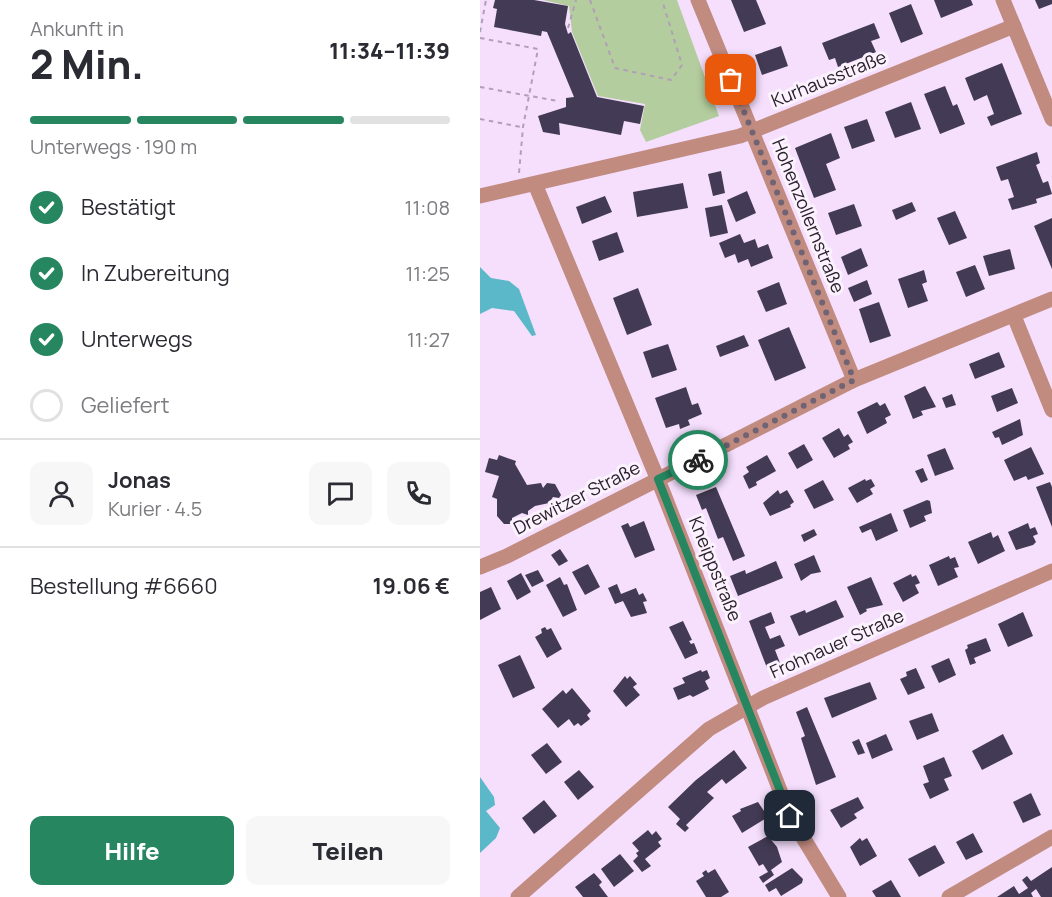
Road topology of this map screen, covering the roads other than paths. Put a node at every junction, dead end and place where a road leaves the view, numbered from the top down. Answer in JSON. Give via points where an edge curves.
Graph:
{"nodes":[{"id":1,"x":699,"y":0,"type":"edge"},
{"id":2,"x":1003,"y":0,"type":"edge"},
{"id":3,"x":1014,"y":26,"type":"junction"},
{"id":4,"x":1052,"y":119,"type":"edge"},
{"id":5,"x":752,"y":131,"type":"junction"},
{"id":6,"x":535,"y":183,"type":"junction"},
{"id":7,"x":480,"y":196,"type":"edge"},
{"id":8,"x":1052,"y":299,"type":"edge"},
{"id":9,"x":1014,"y":316,"type":"junction"},
{"id":10,"x":854,"y":380,"type":"junction"},
{"id":11,"x":1052,"y":410,"type":"edge"},
{"id":12,"x":658,"y":479,"type":"junction"},
{"id":13,"x":480,"y":567,"type":"edge"},
{"id":14,"x":1052,"y":571,"type":"edge"},
{"id":15,"x":748,"y":706,"type":"junction"},
{"id":16,"x":1052,"y":837,"type":"edge"},
{"id":17,"x":518,"y":897,"type":"edge"},
{"id":18,"x":839,"y":897,"type":"edge"},
{"id":19,"x":949,"y":897,"type":"edge"}],
"edges":[{"from":1,"to":5,"type":"street","name":"Hohenzollernstraße"},
{"from":2,"to":3,"type":"street"},
{"from":3,"to":4,"type":"street"},
{"from":3,"to":5,"type":"street","name":"Kurhausstraße"},
{"from":5,"to":6,"type":"street","name":"Kurhausstraße"},
{"from":5,"to":10,"type":"street","name":"Hohenzollernstraße"},
{"from":6,"to":7,"type":"street","name":"Kurhausstraße"},
{"from":6,"to":12,"type":"street","name":"Kneippstraße"},
{"from":8,"to":9,"type":"street","name":"Drewitzer Straße"},
{"from":9,"to":10,"type":"street","name":"Drewitzer Straße"},
{"from":9,"to":11,"type":"street"},
{"from":10,"to":12,"type":"street","name":"Drewitzer Straße"},
{"from":12,"to":13,"type":"street","name":"Drewitzer Straße"},
{"from":12,"to":15,"type":"street","name":"Kneippstraße"},
{"from":14,"to":15,"type":"street","name":"Frohnauer Straße"},
{"from":15,"to":17,"type":"street","name":"Frohnauer Straße","via":[[686,747]]},
{"from":15,"to":18,"type":"street","name":"Kneippstraße","via":[[790,816]]},
{"from":16,"to":19,"type":"street"}]}
